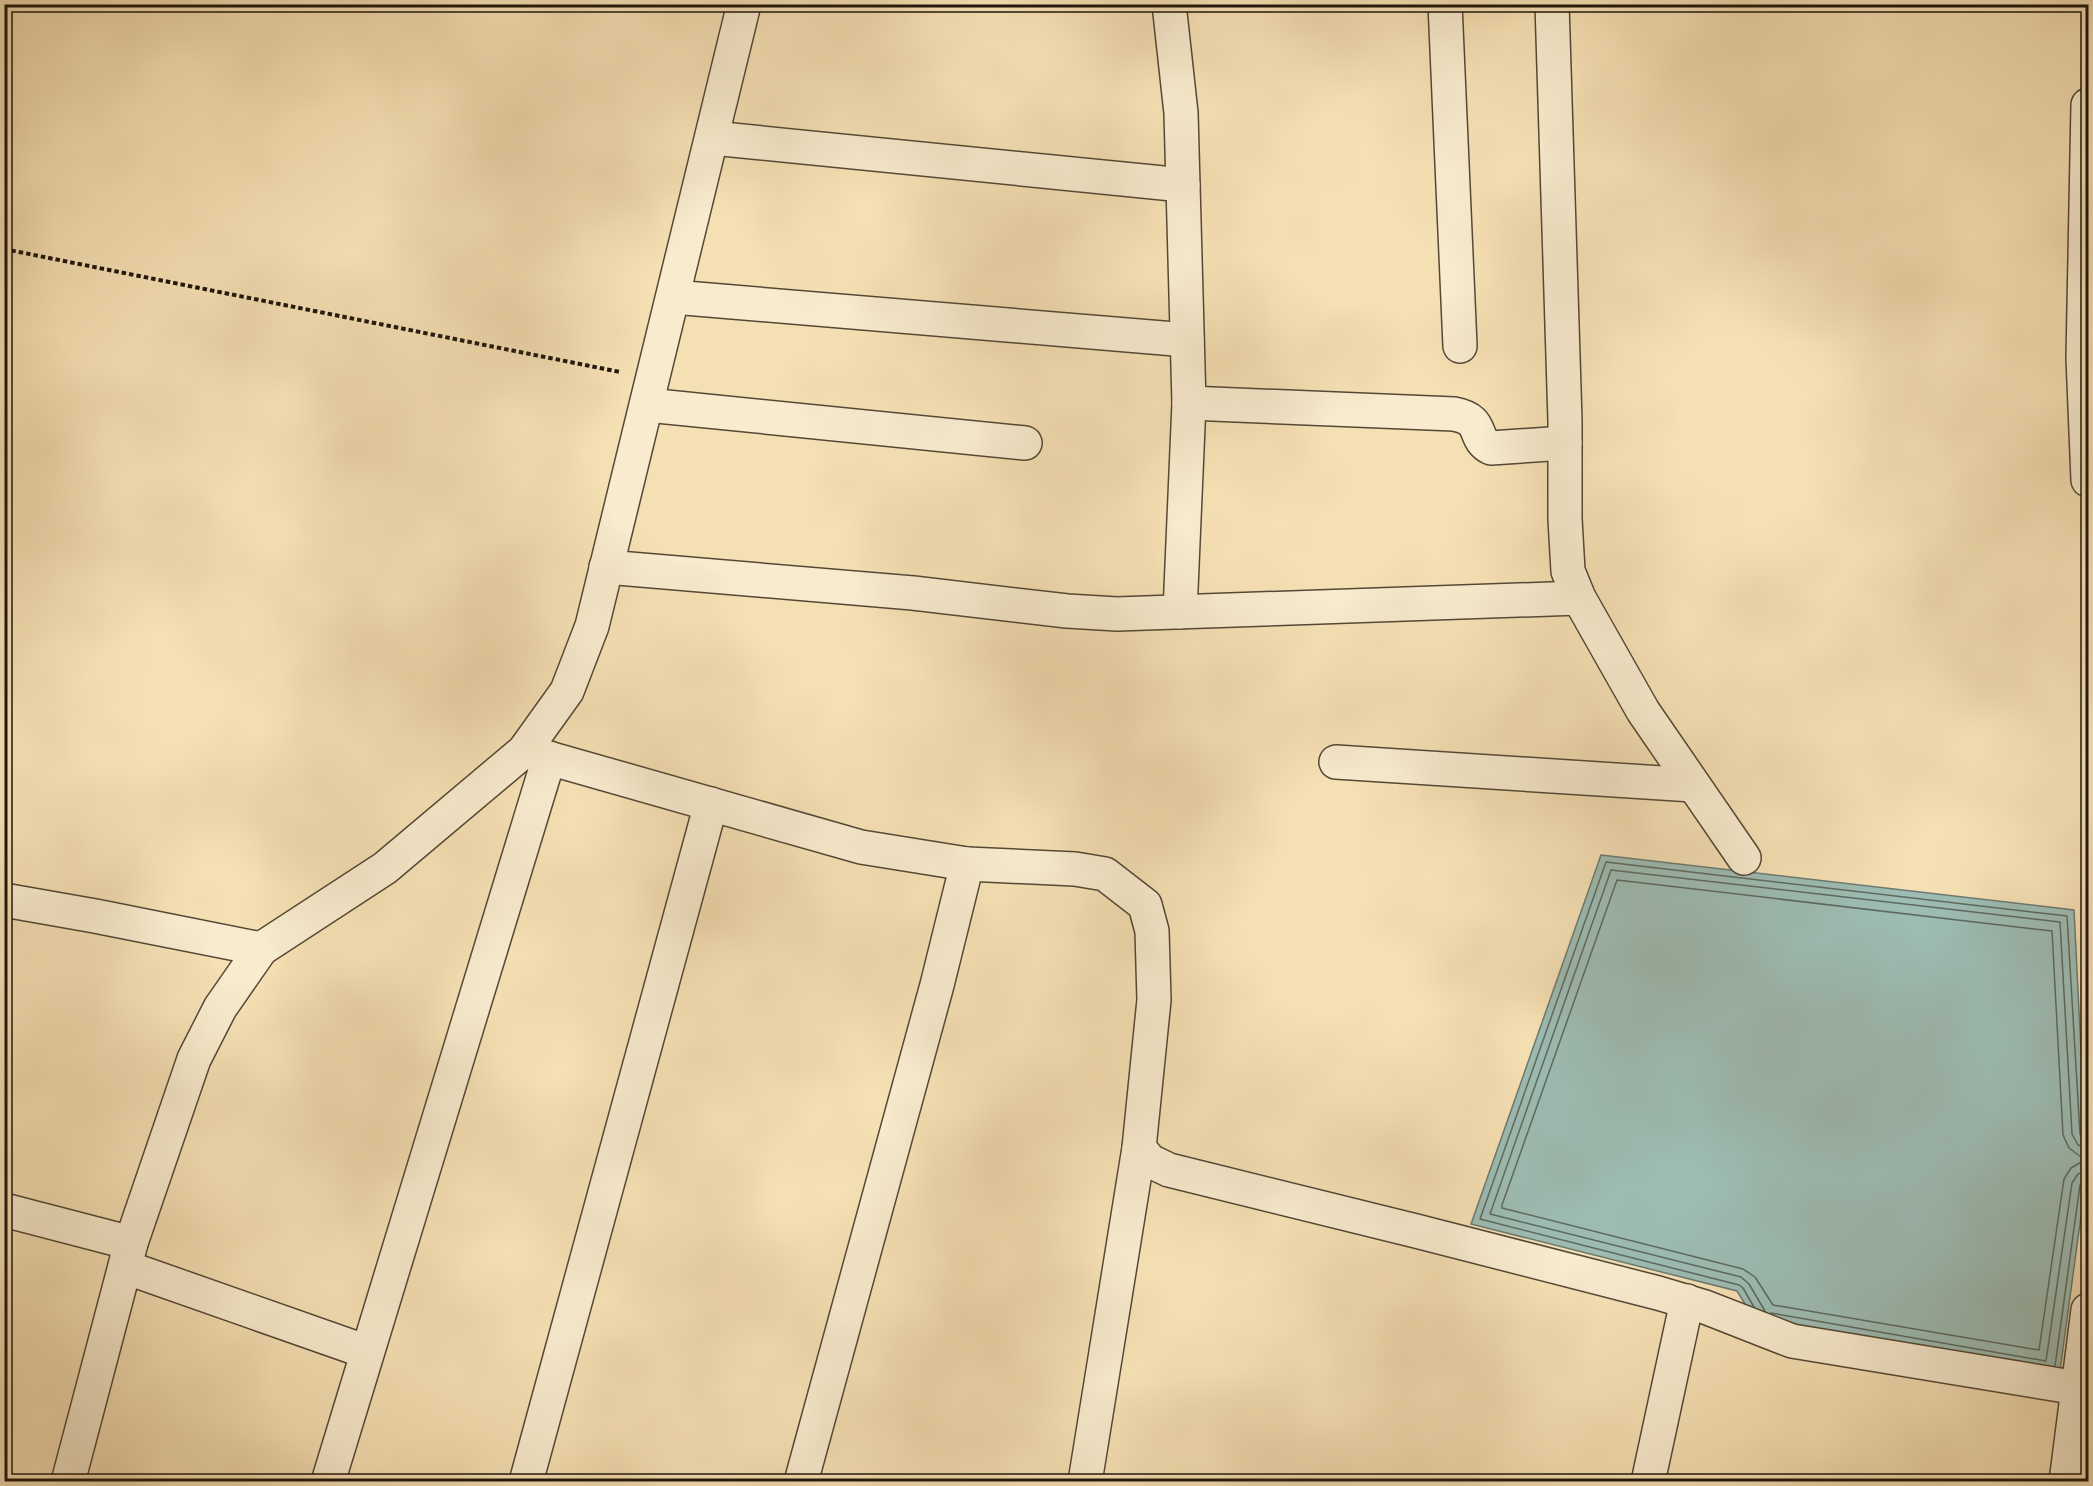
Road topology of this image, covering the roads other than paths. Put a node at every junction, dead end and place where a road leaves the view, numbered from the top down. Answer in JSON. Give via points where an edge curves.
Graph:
{"nodes":[{"id":1,"x":744,"y":4,"type":"edge"},
{"id":2,"x":1169,"y":4,"type":"edge"},
{"id":3,"x":1445,"y":4,"type":"edge"},
{"id":4,"x":1552,"y":4,"type":"edge"},
{"id":5,"x":2088,"y":105,"type":"edge"},
{"id":6,"x":712,"y":138,"type":"junction"},
{"id":7,"x":1183,"y":185,"type":"junction"},
{"id":8,"x":674,"y":297,"type":"junction"},
{"id":9,"x":1187,"y":340,"type":"junction"},
{"id":10,"x":1460,"y":346,"type":"dead end"},
{"id":11,"x":2086,"y":359,"type":"edge"},
{"id":12,"x":650,"y":392,"type":"junction"},
{"id":13,"x":1189,"y":403,"type":"junction"},
{"id":14,"x":1025,"y":443,"type":"dead end"},
{"id":15,"x":1565,"y":443,"type":"junction"},
{"id":16,"x":2088,"y":480,"type":"edge"},
{"id":17,"x":606,"y":567,"type":"junction"},
{"id":18,"x":1579,"y":598,"type":"junction"},
{"id":19,"x":1180,"y":612,"type":"junction"},
{"id":20,"x":536,"y":754,"type":"junction"},
{"id":21,"x":1336,"y":762,"type":"dead end"},
{"id":22,"x":1693,"y":785,"type":"junction"},
{"id":23,"x":711,"y":804,"type":"junction"},
{"id":24,"x":1744,"y":858,"type":"dead end"},
{"id":25,"x":967,"y":864,"type":"junction"},
{"id":26,"x":4,"y":900,"type":"edge"},
{"id":27,"x":261,"y":949,"type":"junction"},
{"id":28,"x":1139,"y":1148,"type":"junction"},
{"id":29,"x":4,"y":1210,"type":"edge"},
{"id":30,"x":128,"y":1255,"type":"junction"},
{"id":31,"x":1687,"y":1301,"type":"junction"},
{"id":32,"x":2088,"y":1310,"type":"edge"},
{"id":33,"x":368,"y":1352,"type":"junction"},
{"id":34,"x":2078,"y":1388,"type":"junction"},
{"id":35,"x":68,"y":1482,"type":"edge"},
{"id":36,"x":328,"y":1482,"type":"edge"},
{"id":37,"x":526,"y":1482,"type":"edge"},
{"id":38,"x":801,"y":1482,"type":"edge"},
{"id":39,"x":1085,"y":1482,"type":"edge"},
{"id":40,"x":1648,"y":1482,"type":"edge"},
{"id":41,"x":2066,"y":1482,"type":"edge"}],
"edges":[{"from":1,"to":6,"type":"street"},
{"from":2,"to":7,"type":"street","via":[[1181,112]]},
{"from":3,"to":10,"type":"street"},
{"from":4,"to":15,"type":"street"},
{"from":5,"to":11,"type":"street"},
{"from":6,"to":7,"type":"street"},
{"from":6,"to":8,"type":"street"},
{"from":7,"to":9,"type":"street"},
{"from":8,"to":9,"type":"street"},
{"from":8,"to":12,"type":"street"},
{"from":9,"to":13,"type":"street"},
{"from":11,"to":16,"type":"street"},
{"from":12,"to":14,"type":"street"},
{"from":12,"to":17,"type":"street"},
{"from":13,"to":15,"type":"street","via":[[1454,414],[1472,420],[1491,448]]},
{"from":13,"to":19,"type":"street"},
{"from":15,"to":18,"type":"street","via":[[1568,571]]},
{"from":17,"to":19,"type":"street","via":[[913,593],[1067,611]]},
{"from":17,"to":20,"type":"street","via":[[592,626],[567,692]]},
{"from":18,"to":19,"type":"street"},
{"from":18,"to":22,"type":"street","via":[[1643,711]]},
{"from":20,"to":23,"type":"street"},
{"from":20,"to":27,"type":"street","via":[[385,868]]},
{"from":20,"to":33,"type":"street"},
{"from":21,"to":22,"type":"street"},
{"from":22,"to":24,"type":"street"},
{"from":23,"to":25,"type":"street","via":[[861,847]]},
{"from":23,"to":37,"type":"street"},
{"from":25,"to":28,"type":"street","via":[[1105,874],[1145,905],[1152,931],[1154,1000]]},
{"from":25,"to":38,"type":"street"},
{"from":26,"to":27,"type":"street"},
{"from":27,"to":30,"type":"street","via":[[220,1008],[194,1059]]},
{"from":28,"to":31,"type":"street","via":[[1150,1161],[1168,1170]]},
{"from":28,"to":39,"type":"street"},
{"from":29,"to":30,"type":"street"},
{"from":30,"to":33,"type":"street"},
{"from":30,"to":35,"type":"street"},
{"from":31,"to":34,"type":"street","via":[[1807,1345]]},
{"from":31,"to":40,"type":"street"},
{"from":32,"to":34,"type":"street"},
{"from":33,"to":36,"type":"street"},
{"from":34,"to":41,"type":"street"}]}
